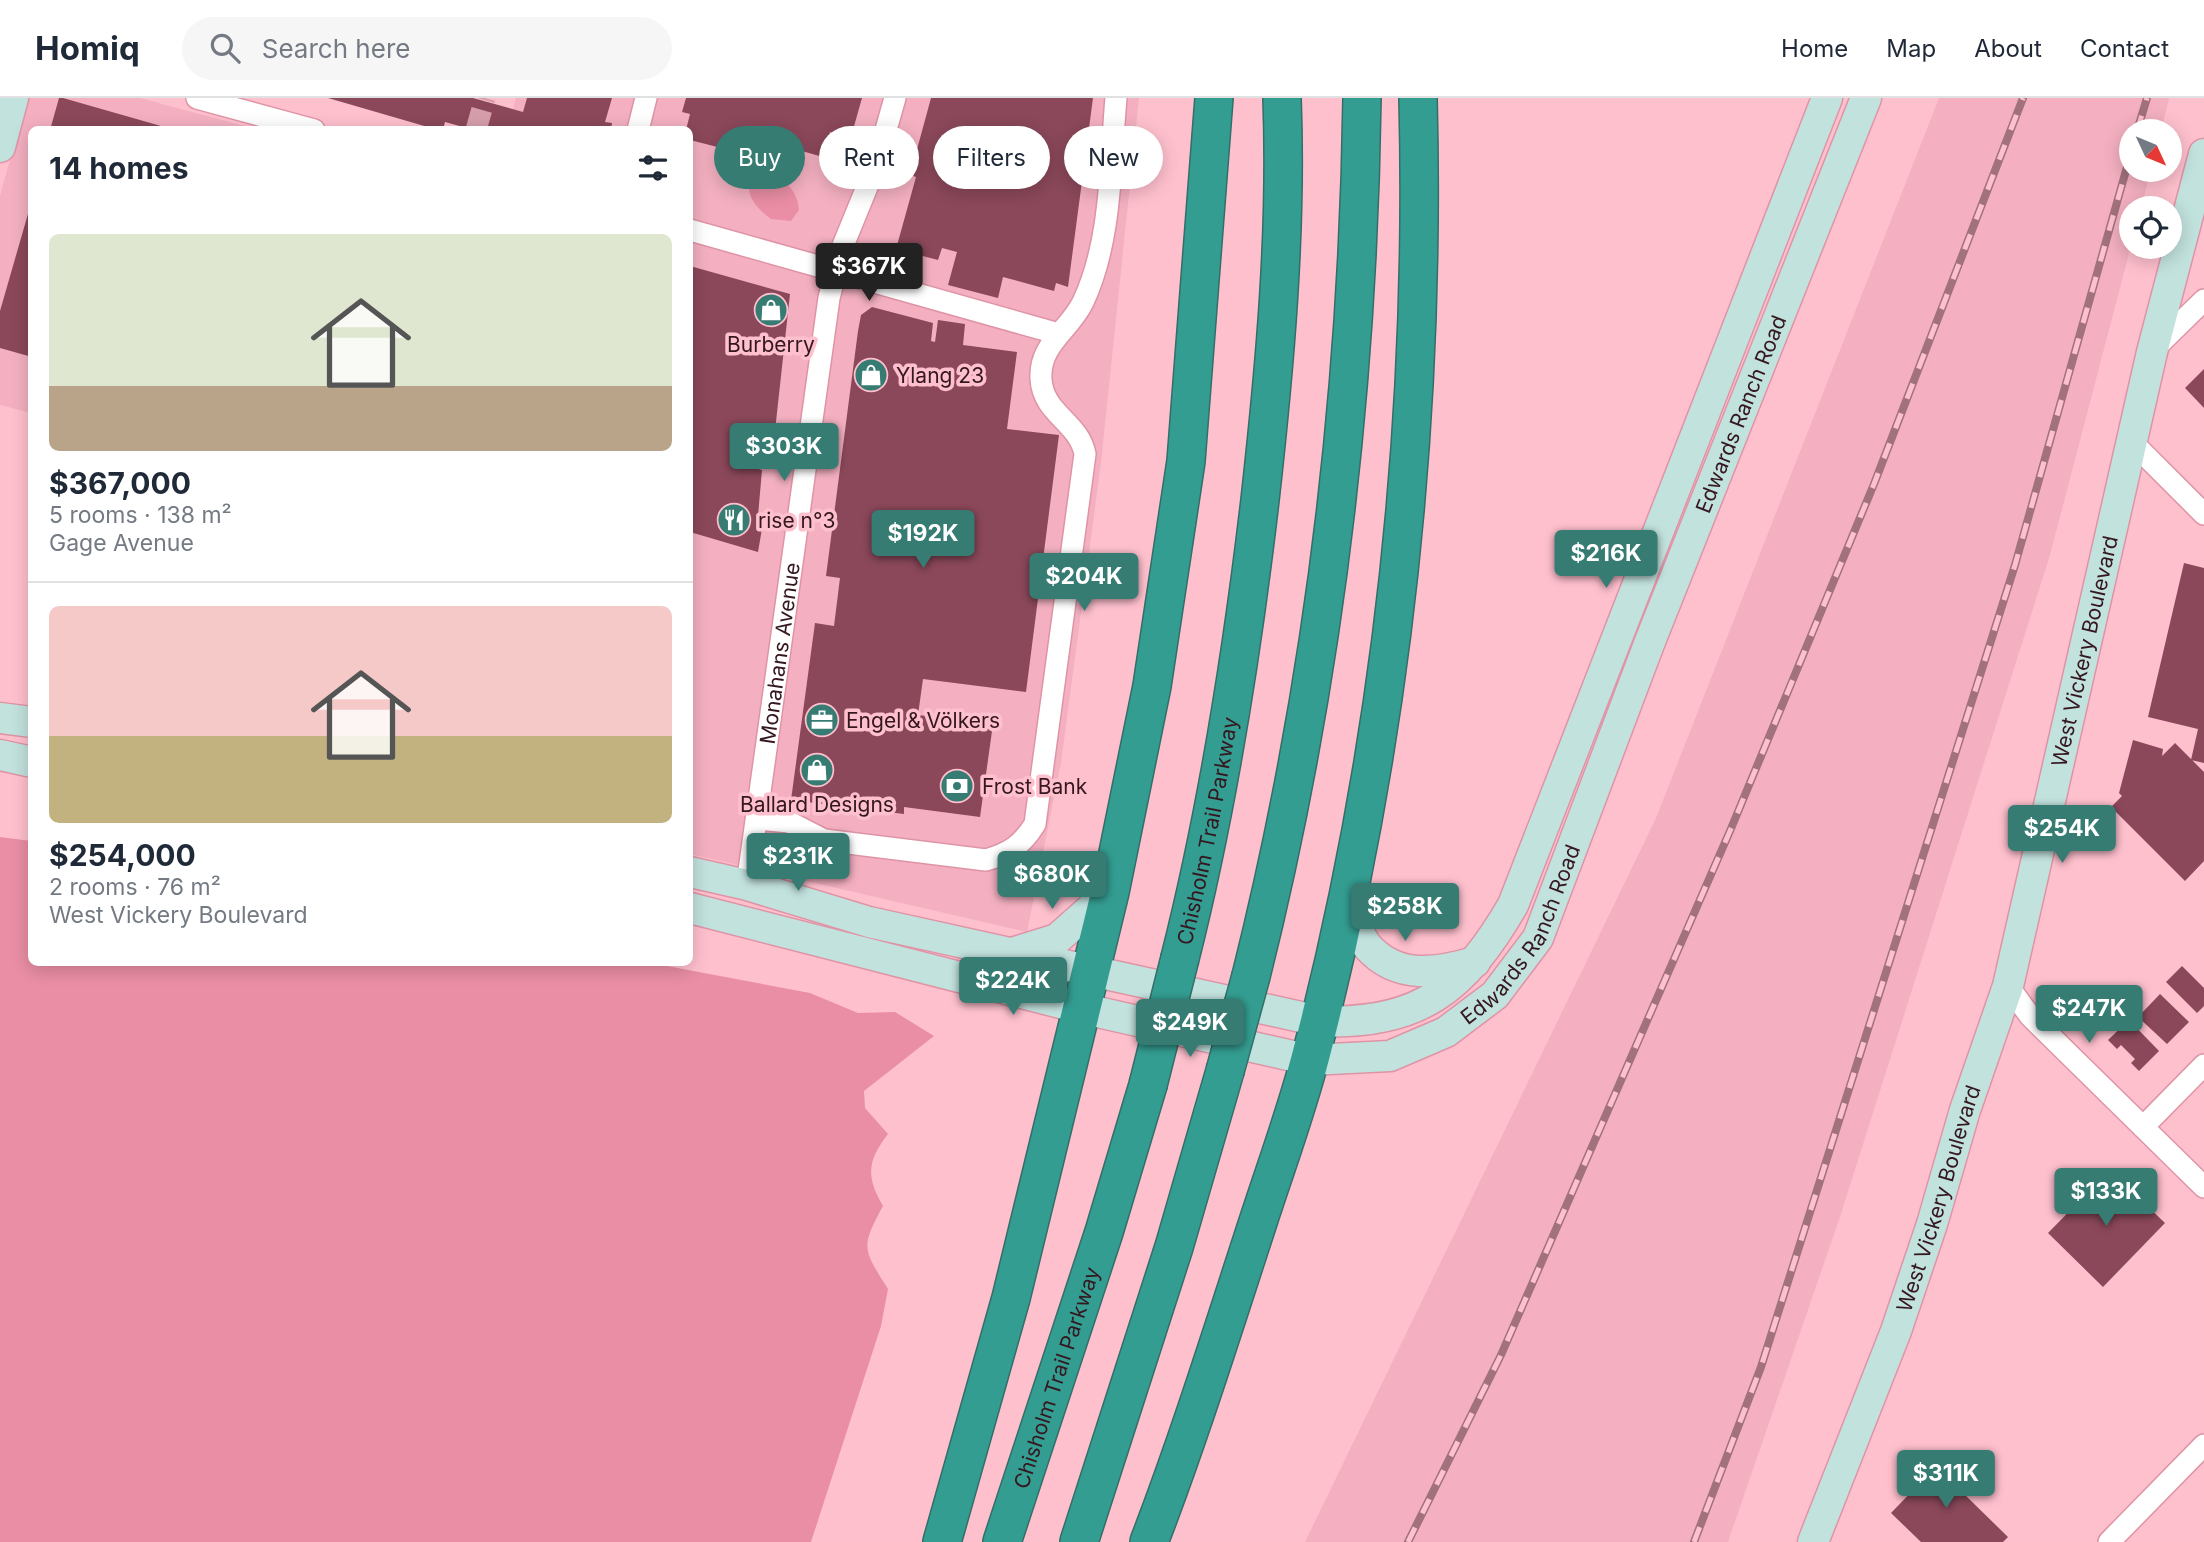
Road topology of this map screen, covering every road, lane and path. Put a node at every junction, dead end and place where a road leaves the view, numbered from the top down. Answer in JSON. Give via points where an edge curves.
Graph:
{"nodes":[{"id":1,"x":13,"y":98,"type":"edge"},
{"id":2,"x":197,"y":98,"type":"edge"},
{"id":3,"x":646,"y":98,"type":"edge"},
{"id":4,"x":895,"y":98,"type":"edge"},
{"id":5,"x":1116,"y":98,"type":"edge"},
{"id":6,"x":1214,"y":98,"type":"edge"},
{"id":7,"x":1282,"y":98,"type":"edge"},
{"id":8,"x":1362,"y":98,"type":"edge"},
{"id":9,"x":1418,"y":98,"type":"edge"},
{"id":10,"x":1827,"y":98,"type":"edge"},
{"id":11,"x":1866,"y":98,"type":"edge"},
{"id":12,"x":299,"y":126,"type":"edge"},
{"id":13,"x":639,"y":126,"type":"edge"},
{"id":14,"x":0,"y":147,"type":"edge"},
{"id":15,"x":2204,"y":154,"type":"edge"},
{"id":16,"x":693,"y":231,"type":"edge"},
{"id":17,"x":836,"y":272,"type":"junction"},
{"id":18,"x":2204,"y":300,"type":"edge"},
{"id":19,"x":1059,"y":334,"type":"junction"},
{"id":20,"x":2152,"y":352,"type":"junction"},
{"id":21,"x":2132,"y":442,"type":"junction"},
{"id":22,"x":2204,"y":514,"type":"edge"},
{"id":23,"x":0,"y":718,"type":"edge"},
{"id":24,"x":28,"y":722,"type":"edge"},
{"id":25,"x":0,"y":755,"type":"edge"},
{"id":26,"x":28,"y":761,"type":"edge"},
{"id":27,"x":757,"y":819,"type":"junction"},
{"id":28,"x":693,"y":873,"type":"edge"},
{"id":29,"x":747,"y":885,"type":"junction"},
{"id":30,"x":1110,"y":892,"type":"junction"},
{"id":31,"x":693,"y":900,"type":"edge"},
{"id":32,"x":1346,"y":903,"type":"junction"},
{"id":33,"x":693,"y":909,"type":"edge"},
{"id":34,"x":869,"y":922,"type":"junction"},
{"id":35,"x":753,"y":923,"type":"junction"},
{"id":36,"x":1004,"y":954,"type":"junction"},
{"id":37,"x":1475,"y":962,"type":"junction"},
{"id":38,"x":1090,"y":972,"type":"junction"},
{"id":39,"x":2008,"y":986,"type":"junction"},
{"id":40,"x":1080,"y":1008,"type":"junction"},
{"id":41,"x":1319,"y":1021,"type":"junction"},
{"id":42,"x":1310,"y":1060,"type":"junction"},
{"id":43,"x":2204,"y":1065,"type":"edge"},
{"id":44,"x":2143,"y":1127,"type":"junction"},
{"id":45,"x":2204,"y":1187,"type":"edge"},
{"id":46,"x":2204,"y":1445,"type":"edge"},
{"id":47,"x":942,"y":1542,"type":"edge"},
{"id":48,"x":1002,"y":1542,"type":"edge"},
{"id":49,"x":1079,"y":1542,"type":"edge"},
{"id":50,"x":1149,"y":1542,"type":"edge"},
{"id":51,"x":1813,"y":1542,"type":"edge"},
{"id":52,"x":2109,"y":1542,"type":"edge"}],
"edges":[{"from":1,"to":14,"type":"street"},
{"from":2,"to":12,"type":"street"},
{"from":3,"to":13,"type":"street"},
{"from":4,"to":17,"type":"street","name":"Monahans Avenue","via":[[876,165]]},
{"from":5,"to":19,"type":"street","via":[[1107,213],[1097,257],[1084,299]]},
{"from":6,"to":30,"type":"highway","via":[[1181,507],[1152,686]]},
{"from":7,"to":48,"type":"highway","name":"Chisholm Trail Parkway","bridge":true,"via":[[1280,290],[1254,552],[1200,878],[1148,1085]]},
{"from":8,"to":49,"type":"highway","bridge":true,"via":[[1352,341],[1330,562],[1285,831],[1225,1071]]},
{"from":9,"to":32,"type":"highway","via":[[1416,345],[1406,513],[1381,718]]},
{"from":10,"to":37,"type":"street","name":"Edwards Ranch Road","via":[[1513,905]]},
{"from":11,"to":42,"type":"street","name":"Edwards Ranch Road","via":[[1649,644],[1538,938],[1496,995],[1446,1032],[1390,1056]]},
{"from":15,"to":20,"type":"street","name":"West Vickery Boulevard"},
{"from":16,"to":17,"type":"street"},
{"from":17,"to":19,"type":"street"},
{"from":17,"to":27,"type":"street","name":"Monahans Avenue"},
{"from":18,"to":20,"type":"street"},
{"from":19,"to":27,"type":"street","via":[[1044,355],[1043,390],[1052,410],[1079,434],[1085,454],[1035,824],[1026,839],[1010,853],[986,860],[824,840],[789,822]]},
{"from":20,"to":21,"type":"street","name":"West Vickery Boulevard"},
{"from":21,"to":22,"type":"street"},
{"from":21,"to":39,"type":"street","name":"West Vickery Boulevard"},
{"from":23,"to":24,"type":"street"},
{"from":25,"to":26,"type":"street"},
{"from":27,"to":29,"type":"street","name":"Monahans Avenue"},
{"from":28,"to":29,"type":"street","name":"Edwards Ranch Road"},
{"from":29,"to":31,"type":"street","via":[[729,902]]},
{"from":29,"to":34,"type":"street","name":"Edwards Ranch Road"},
{"from":30,"to":36,"type":"street","via":[[1057,939]]},
{"from":30,"to":38,"type":"highway"},
{"from":32,"to":37,"type":"street","via":[[1367,947],[1392,966],[1416,973]]},
{"from":32,"to":41,"type":"highway"},
{"from":33,"to":35,"type":"street","name":"Edwards Ranch Road"},
{"from":34,"to":35,"type":"street","via":[[813,923],[769,914],[760,915]]},
{"from":34,"to":36,"type":"street","name":"Edwards Ranch Road"},
{"from":35,"to":40,"type":"street","name":"Edwards Ranch Road"},
{"from":36,"to":38,"type":"street","name":"Edwards Ranch Road"},
{"from":37,"to":41,"type":"street","name":"Edwards Ranch Road","via":[[1454,985],[1418,1007],[1348,1022]]},
{"from":38,"to":40,"type":"highway"},
{"from":38,"to":41,"type":"street","name":"Edwards Ranch Road"},
{"from":39,"to":44,"type":"street","via":[[2031,1016]]},
{"from":39,"to":51,"type":"street","name":"West Vickery Boulevard","via":[[1896,1331]]},
{"from":40,"to":42,"type":"street","name":"Edwards Ranch Road"},
{"from":40,"to":47,"type":"highway","via":[[1012,1298]]},
{"from":41,"to":42,"type":"highway"},
{"from":42,"to":50,"type":"highway"},
{"from":43,"to":44,"type":"street"},
{"from":44,"to":45,"type":"street"},
{"from":46,"to":52,"type":"street"}]}
